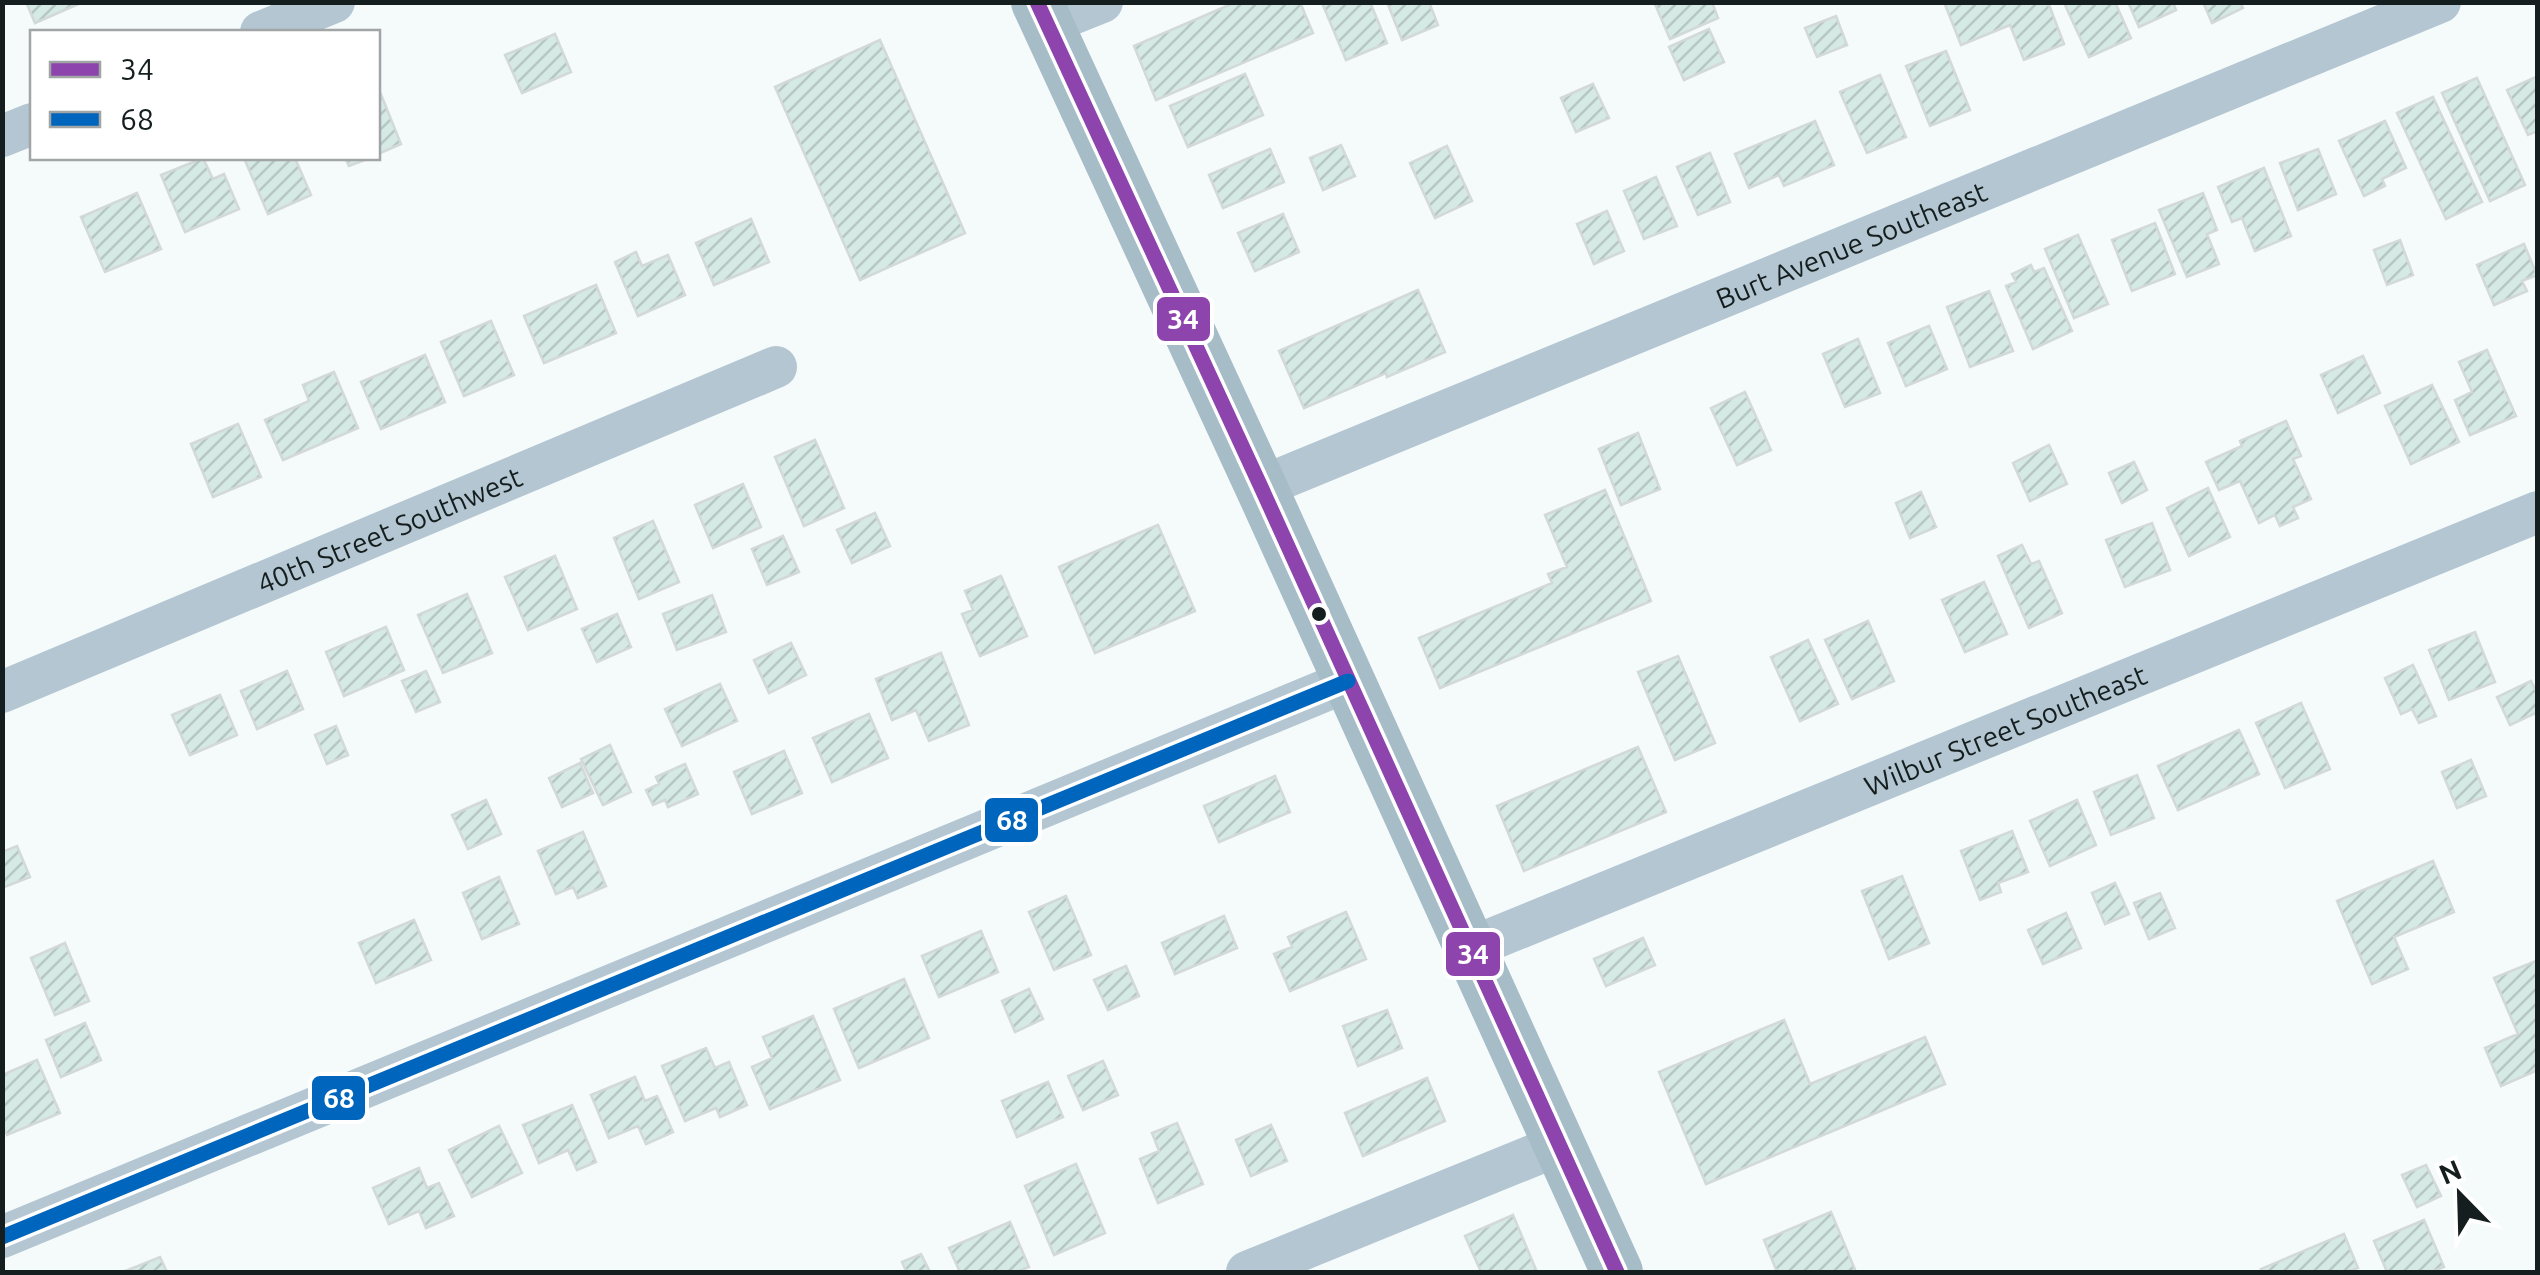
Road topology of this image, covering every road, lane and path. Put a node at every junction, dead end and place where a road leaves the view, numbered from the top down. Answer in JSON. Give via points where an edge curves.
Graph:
{"nodes":[{"id":1,"x":334,"y":2,"type":"edge"},
{"id":2,"x":1102,"y":2,"type":"edge"},
{"id":3,"x":2440,"y":2,"type":"edge"},
{"id":4,"x":1042,"y":14,"type":"edge"},
{"id":5,"x":266,"y":30,"type":"edge"},
{"id":6,"x":30,"y":125,"type":"edge"},
{"id":7,"x":2,"y":136,"type":"edge"},
{"id":8,"x":776,"y":366,"type":"dead end"},
{"id":9,"x":1261,"y":487,"type":"junction"},
{"id":10,"x":2538,"y":512,"type":"edge"},
{"id":11,"x":1348,"y":681,"type":"junction"},
{"id":12,"x":5,"y":685,"type":"edge"},
{"id":13,"x":1470,"y":948,"type":"junction"},
{"id":14,"x":1560,"y":1145,"type":"junction"},
{"id":15,"x":2,"y":1237,"type":"edge"},
{"id":16,"x":1247,"y":1272,"type":"edge"},
{"id":17,"x":1617,"y":1272,"type":"edge"}],
"edges":[{"from":1,"to":5,"type":"street"},
{"from":2,"to":4,"type":"street"},
{"from":3,"to":9,"type":"street","name":"Burt Avenue Southeast"},
{"from":4,"to":9,"type":"main road"},
{"from":6,"to":7,"type":"street"},
{"from":8,"to":12,"type":"street","name":"40th Street Southwest"},
{"from":9,"to":11,"type":"main road"},
{"from":10,"to":13,"type":"street","name":"Wilbur Street Southeast"},
{"from":11,"to":13,"type":"main road"},
{"from":11,"to":15,"type":"street"},
{"from":13,"to":14,"type":"main road"},
{"from":14,"to":16,"type":"street"},
{"from":14,"to":17,"type":"main road"}]}
